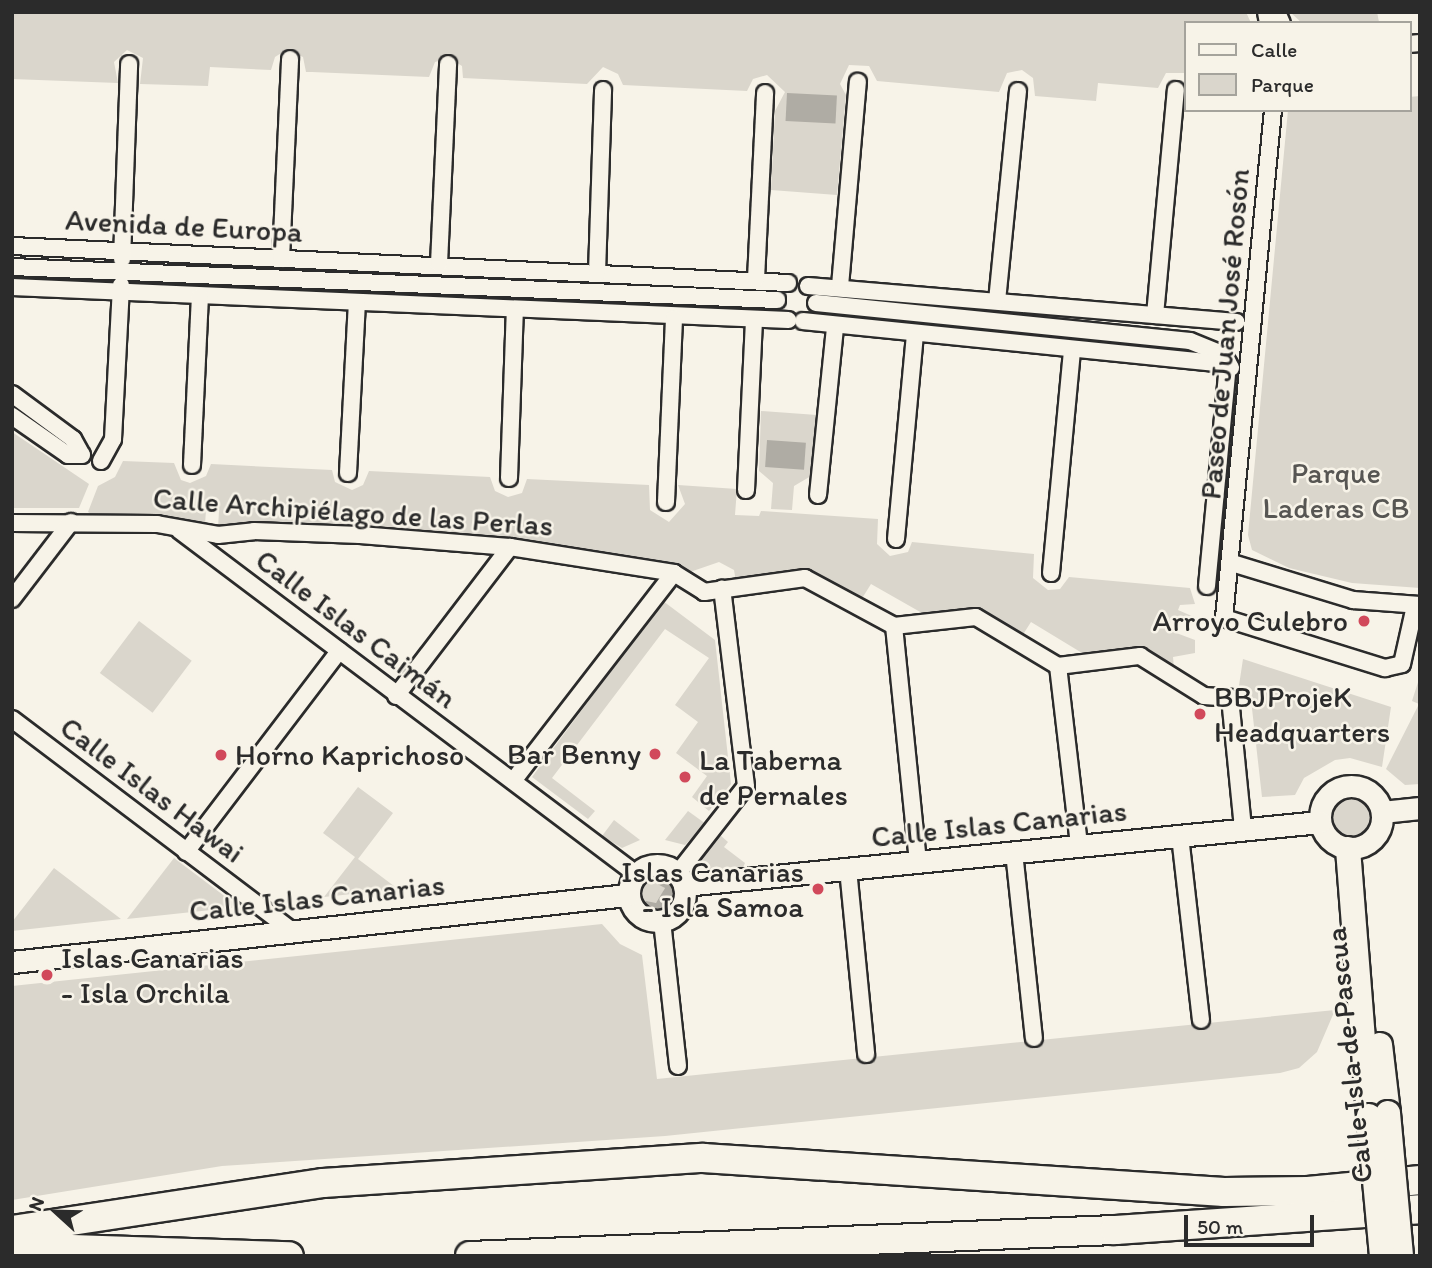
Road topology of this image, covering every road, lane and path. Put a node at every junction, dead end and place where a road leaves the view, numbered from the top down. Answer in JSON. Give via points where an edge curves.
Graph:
{"nodes":[{"id":1,"x":290,"y":59,"type":"dead end"},
{"id":2,"x":129,"y":64,"type":"dead end"},
{"id":3,"x":448,"y":64,"type":"dead end"},
{"id":4,"x":858,"y":82,"type":"dead end"},
{"id":5,"x":603,"y":90,"type":"dead end"},
{"id":6,"x":1176,"y":90,"type":"dead end"},
{"id":7,"x":1018,"y":91,"type":"dead end"},
{"id":8,"x":765,"y":93,"type":"dead end"},
{"id":9,"x":1273,"y":112,"type":"edge"},
{"id":10,"x":12,"y":246,"type":"edge"},
{"id":11,"x":122,"y":251,"type":"junction"},
{"id":12,"x":281,"y":259,"type":"junction"},
{"id":13,"x":353,"y":261,"type":"junction"},
{"id":14,"x":439,"y":264,"type":"junction"},
{"id":15,"x":12,"y":267,"type":"edge"},
{"id":16,"x":513,"y":269,"type":"junction"},
{"id":17,"x":121,"y":271,"type":"junction"},
{"id":18,"x":597,"y":273,"type":"junction"},
{"id":19,"x":665,"y":275,"type":"junction"},
{"id":20,"x":266,"y":278,"type":"junction"},
{"id":21,"x":756,"y":279,"type":"junction"},
{"id":22,"x":369,"y":284,"type":"junction"},
{"id":23,"x":788,"y":284,"type":"junction"},
{"id":24,"x":808,"y":286,"type":"junction"},
{"id":25,"x":840,"y":286,"type":"junction"},
{"id":26,"x":12,"y":288,"type":"edge"},
{"id":27,"x":453,"y":288,"type":"junction"},
{"id":28,"x":497,"y":291,"type":"junction"},
{"id":29,"x":902,"y":291,"type":"junction"},
{"id":30,"x":120,"y":292,"type":"junction"},
{"id":31,"x":583,"y":293,"type":"junction"},
{"id":32,"x":200,"y":296,"type":"junction"},
{"id":33,"x":682,"y":297,"type":"junction"},
{"id":34,"x":287,"y":300,"type":"junction"},
{"id":35,"x":777,"y":300,"type":"junction"},
{"id":36,"x":998,"y":301,"type":"junction"},
{"id":37,"x":1257,"y":301,"type":"junction"},
{"id":38,"x":357,"y":303,"type":"junction"},
{"id":39,"x":816,"y":303,"type":"junction"},
{"id":40,"x":436,"y":307,"type":"junction"},
{"id":41,"x":1078,"y":308,"type":"junction"},
{"id":42,"x":515,"y":310,"type":"junction"},
{"id":43,"x":601,"y":314,"type":"junction"},
{"id":44,"x":922,"y":314,"type":"junction"},
{"id":45,"x":1155,"y":315,"type":"junction"},
{"id":46,"x":674,"y":318,"type":"junction"},
{"id":47,"x":968,"y":319,"type":"junction"},
{"id":48,"x":795,"y":320,"type":"junction"},
{"id":49,"x":754,"y":321,"type":"junction"},
{"id":50,"x":1047,"y":326,"type":"junction"},
{"id":51,"x":1232,"y":326,"type":"junction"},
{"id":52,"x":835,"y":327,"type":"junction"},
{"id":53,"x":915,"y":335,"type":"junction"},
{"id":54,"x":1198,"y":342,"type":"junction"},
{"id":55,"x":994,"y":343,"type":"junction"},
{"id":56,"x":1072,"y":351,"type":"junction"},
{"id":57,"x":1227,"y":362,"type":"junction"},
{"id":58,"x":1247,"y":402,"type":"junction"},
{"id":59,"x":101,"y":461,"type":"dead end"},
{"id":60,"x":192,"y":465,"type":"dead end"},
{"id":61,"x":348,"y":473,"type":"dead end"},
{"id":62,"x":509,"y":478,"type":"dead end"},
{"id":63,"x":746,"y":490,"type":"dead end"},
{"id":64,"x":818,"y":495,"type":"dead end"},
{"id":65,"x":666,"y":502,"type":"dead end"},
{"id":66,"x":71,"y":522,"type":"junction"},
{"id":67,"x":12,"y":523,"type":"edge"},
{"id":68,"x":177,"y":529,"type":"junction"},
{"id":69,"x":896,"y":539,"type":"dead end"},
{"id":70,"x":510,"y":547,"type":"junction"},
{"id":71,"x":1210,"y":555,"type":"junction"},
{"id":72,"x":1232,"y":560,"type":"junction"},
{"id":73,"x":674,"y":573,"type":"junction"},
{"id":74,"x":1051,"y":573,"type":"dead end"},
{"id":75,"x":1207,"y":586,"type":"dead end"},
{"id":76,"x":722,"y":588,"type":"junction"},
{"id":77,"x":12,"y":600,"type":"edge"},
{"id":78,"x":1418,"y":606,"type":"edge"},
{"id":79,"x":894,"y":626,"type":"junction"},
{"id":80,"x":339,"y":651,"type":"junction"},
{"id":81,"x":1058,"y":666,"type":"junction"},
{"id":82,"x":397,"y":696,"type":"junction"},
{"id":83,"x":12,"y":719,"type":"edge"},
{"id":84,"x":513,"y":781,"type":"junction"},
{"id":85,"x":1420,"y":808,"type":"edge"},
{"id":86,"x":1382,"y":812,"type":"junction"},
{"id":87,"x":1320,"y":821,"type":"junction"},
{"id":88,"x":1243,"y":829,"type":"junction"},
{"id":89,"x":1180,"y":836,"type":"junction"},
{"id":90,"x":1079,"y":846,"type":"junction"},
{"id":91,"x":1354,"y":848,"type":"junction"},
{"id":92,"x":186,"y":852,"type":"junction"},
{"id":93,"x":1014,"y":852,"type":"junction"},
{"id":94,"x":918,"y":862,"type":"junction"},
{"id":95,"x":848,"y":869,"type":"junction"},
{"id":96,"x":636,"y":874,"type":"junction"},
{"id":97,"x":681,"y":879,"type":"junction"},
{"id":98,"x":627,"y":895,"type":"junction"},
{"id":99,"x":662,"y":921,"type":"junction"},
{"id":100,"x":291,"y":930,"type":"junction"},
{"id":101,"x":14,"y":960,"type":"edge"},
{"id":102,"x":1201,"y":1020,"type":"dead end"},
{"id":103,"x":1034,"y":1038,"type":"dead end"},
{"id":104,"x":866,"y":1055,"type":"dead end"},
{"id":105,"x":678,"y":1066,"type":"dead end"},
{"id":106,"x":1378,"y":1115,"type":"junction"},
{"id":107,"x":1420,"y":1180,"type":"edge"},
{"id":108,"x":1420,"y":1209,"type":"edge"},
{"id":109,"x":12,"y":1230,"type":"edge"},
{"id":110,"x":12,"y":1247,"type":"edge"},
{"id":111,"x":289,"y":1256,"type":"edge"},
{"id":112,"x":470,"y":1256,"type":"edge"},
{"id":113,"x":1382,"y":1256,"type":"edge"},
{"id":114,"x":1401,"y":1256,"type":"edge"}],
"edges":[{"from":1,"to":12,"type":"street"},
{"from":2,"to":11,"type":"street"},
{"from":3,"to":14,"type":"street"},
{"from":4,"to":25,"type":"street"},
{"from":5,"to":18,"type":"street"},
{"from":6,"to":45,"type":"street"},
{"from":7,"to":36,"type":"street"},
{"from":8,"to":21,"type":"street"},
{"from":9,"to":37,"type":"street","name":"Paseo de Juan José Rosón"},
{"from":10,"to":11,"type":"street","name":"Avenida de Europa"},
{"from":11,"to":12,"type":"street","name":"Avenida de Europa"},
{"from":11,"to":17,"type":"street"},
{"from":12,"to":13,"type":"street","name":"Avenida de Europa"},
{"from":13,"to":14,"type":"street","name":"Avenida de Europa"},
{"from":13,"to":22,"type":"street"},
{"from":14,"to":16,"type":"street","name":"Avenida de Europa"},
{"from":15,"to":17,"type":"street","name":"Avenida de Europa"},
{"from":16,"to":18,"type":"street","name":"Avenida de Europa"},
{"from":16,"to":28,"type":"street"},
{"from":17,"to":20,"type":"street","name":"Avenida de Europa"},
{"from":17,"to":30,"type":"street"},
{"from":18,"to":19,"type":"street","name":"Avenida de Europa"},
{"from":19,"to":21,"type":"street","name":"Avenida de Europa"},
{"from":19,"to":33,"type":"street"},
{"from":20,"to":22,"type":"street","name":"Avenida de Europa"},
{"from":20,"to":34,"type":"street","name":"Avenida de Europa"},
{"from":21,"to":23,"type":"street","name":"Avenida de Europa"},
{"from":22,"to":27,"type":"street","name":"Avenida de Europa"},
{"from":23,"to":24,"type":"street","name":"Avenida de Europa"},
{"from":23,"to":35,"type":"street"},
{"from":24,"to":25,"type":"street"},
{"from":24,"to":39,"type":"street"},
{"from":25,"to":29,"type":"street"},
{"from":26,"to":30,"type":"street"},
{"from":27,"to":28,"type":"street","name":"Avenida de Europa"},
{"from":27,"to":40,"type":"street"},
{"from":28,"to":31,"type":"street","name":"Avenida de Europa"},
{"from":29,"to":36,"type":"street"},
{"from":29,"to":44,"type":"street"},
{"from":30,"to":32,"type":"street"},
{"from":30,"to":59,"type":"street","via":[[113,439]]},
{"from":31,"to":33,"type":"street","name":"Avenida de Europa"},
{"from":31,"to":43,"type":"street"},
{"from":32,"to":34,"type":"street"},
{"from":32,"to":60,"type":"street"},
{"from":33,"to":35,"type":"street","name":"Avenida de Europa"},
{"from":34,"to":38,"type":"street"},
{"from":35,"to":48,"type":"street"},
{"from":36,"to":41,"type":"street"},
{"from":37,"to":51,"type":"street"},
{"from":37,"to":58,"type":"street","name":"Paseo de Juan José Rosón"},
{"from":38,"to":40,"type":"street"},
{"from":38,"to":61,"type":"street"},
{"from":39,"to":44,"type":"street"},
{"from":39,"to":48,"type":"street"},
{"from":40,"to":42,"type":"street"},
{"from":41,"to":45,"type":"street"},
{"from":41,"to":50,"type":"street"},
{"from":42,"to":43,"type":"street"},
{"from":42,"to":62,"type":"street"},
{"from":43,"to":46,"type":"street"},
{"from":44,"to":47,"type":"street"},
{"from":45,"to":51,"type":"street"},
{"from":46,"to":49,"type":"street"},
{"from":46,"to":65,"type":"street"},
{"from":47,"to":50,"type":"street"},
{"from":47,"to":55,"type":"street"},
{"from":48,"to":49,"type":"street"},
{"from":48,"to":52,"type":"street"},
{"from":49,"to":63,"type":"street"},
{"from":50,"to":54,"type":"street"},
{"from":51,"to":54,"type":"street"},
{"from":51,"to":57,"type":"street"},
{"from":52,"to":53,"type":"street"},
{"from":52,"to":64,"type":"street"},
{"from":53,"to":55,"type":"street"},
{"from":53,"to":69,"type":"street"},
{"from":54,"to":57,"type":"street"},
{"from":55,"to":56,"type":"street"},
{"from":56,"to":57,"type":"street"},
{"from":56,"to":74,"type":"street"},
{"from":57,"to":58,"type":"street"},
{"from":57,"to":71,"type":"street"},
{"from":58,"to":72,"type":"street","name":"Paseo de Juan José Rosón"},
{"from":66,"to":67,"type":"street","name":"Calle Archipiélago de las Perlas"},
{"from":66,"to":68,"type":"street","name":"Calle Archipiélago de las Perlas"},
{"from":66,"to":77,"type":"street"},
{"from":68,"to":70,"type":"street","name":"Calle Archipiélago de las Perlas","via":[[218,535],[360,534]]},
{"from":68,"to":80,"type":"street","name":"Calle Islas Caimán"},
{"from":70,"to":73,"type":"street","name":"Calle Archipiélago de las Perlas"},
{"from":70,"to":82,"type":"street"},
{"from":71,"to":72,"type":"street"},
{"from":71,"to":75,"type":"street"},
{"from":72,"to":78,"type":"street","name":"Paseo de Juan José Rosón","via":[[1353,600]]},
{"from":72,"to":78,"type":"street","name":"Paseo de Juan José Rosón","via":[[1224,618],[1385,668],[1402,664]]},
{"from":73,"to":76,"type":"street","name":"Calle Archipiélago de las Perlas","via":[[704,592]]},
{"from":73,"to":84,"type":"street"},
{"from":76,"to":79,"type":"street","name":"Calle Archipiélago de las Perlas","via":[[805,578]]},
{"from":76,"to":97,"type":"street","via":[[746,786]]},
{"from":79,"to":81,"type":"street","via":[[976,617]]},
{"from":79,"to":94,"type":"street"},
{"from":80,"to":82,"type":"street","name":"Calle Islas Caimán"},
{"from":80,"to":92,"type":"street"},
{"from":81,"to":88,"type":"street","via":[[1140,656],[1204,696],[1230,698]]},
{"from":81,"to":90,"type":"street"},
{"from":82,"to":84,"type":"street","name":"Calle Islas Caimán"},
{"from":83,"to":92,"type":"street","name":"Calle Islas Hawai"},
{"from":84,"to":96,"type":"street","name":"Calle Islas Caimán"},
{"from":85,"to":86,"type":"street"},
{"from":86,"to":87,"type":"street","via":[[1369,792],[1351,786],[1325,800]]},
{"from":86,"to":91,"type":"street","via":[[1378,833]]},
{"from":87,"to":88,"type":"street","name":"Calle Islas Canarias"},
{"from":87,"to":91,"type":"street","via":[[1329,841]]},
{"from":88,"to":89,"type":"street","name":"Calle Islas Canarias"},
{"from":89,"to":90,"type":"street","name":"Calle Islas Canarias"},
{"from":89,"to":102,"type":"street"},
{"from":90,"to":93,"type":"street","name":"Calle Islas Canarias"},
{"from":91,"to":106,"type":"main road","name":"Calle Isla de Pascua"},
{"from":92,"to":100,"type":"street","name":"Calle Islas Hawai"},
{"from":93,"to":94,"type":"street","name":"Calle Islas Canarias"},
{"from":93,"to":103,"type":"street"},
{"from":94,"to":95,"type":"street","name":"Calle Islas Canarias"},
{"from":95,"to":97,"type":"street","name":"Calle Islas Canarias"},
{"from":95,"to":104,"type":"street"},
{"from":96,"to":97,"type":"street","via":[[658,865]]},
{"from":96,"to":98,"type":"street"},
{"from":97,"to":99,"type":"street","via":[[683,904]]},
{"from":98,"to":99,"type":"street","via":[[638,914]]},
{"from":98,"to":100,"type":"street","name":"Calle Islas Canarias"},
{"from":99,"to":105,"type":"street"},
{"from":100,"to":101,"type":"street","name":"Calle Islas Canarias"},
{"from":106,"to":113,"type":"main road","name":"Calle Isla de Pascua","bridge":true},
{"from":106,"to":114,"type":"main road","name":"Calle Isla de Pascua","bridge":true},
{"from":107,"to":109,"type":"highway","via":[[1308,1191],[1224,1192],[703,1158],[323,1183]]},
{"from":108,"to":112,"type":"highway","via":[[1115,1230]]},
{"from":110,"to":111,"type":"highway"}]}
